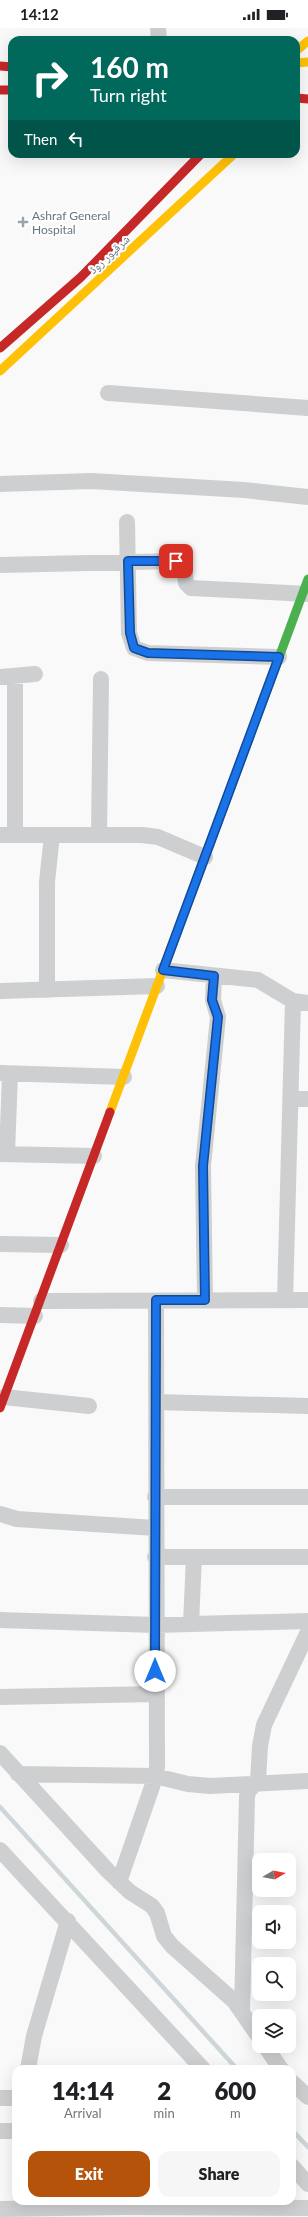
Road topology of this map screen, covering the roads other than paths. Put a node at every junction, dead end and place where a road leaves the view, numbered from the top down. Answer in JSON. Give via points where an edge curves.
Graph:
{"nodes":[{"id":1,"x":308,"y":41,"type":"edge"},
{"id":2,"x":300,"y":48,"type":"edge"},
{"id":3,"x":197,"y":158,"type":"edge"},
{"id":4,"x":230,"y":158,"type":"edge"},
{"id":5,"x":0,"y":348,"type":"edge"},
{"id":6,"x":0,"y":371,"type":"edge"},
{"id":7,"x":108,"y":393,"type":"dead end"},
{"id":8,"x":308,"y":408,"type":"edge"},
{"id":9,"x":0,"y":484,"type":"edge"},
{"id":10,"x":308,"y":497,"type":"edge"},
{"id":11,"x":127,"y":522,"type":"dead end"},
{"id":12,"x":128,"y":561,"type":"junction"},
{"id":13,"x":0,"y":565,"type":"edge"},
{"id":14,"x":306,"y":589,"type":"edge"},
{"id":15,"x":279,"y":657,"type":"junction"},
{"id":16,"x":35,"y":674,"type":"dead end"},
{"id":17,"x":7,"y":676,"type":"edge"},
{"id":18,"x":101,"y":679,"type":"dead end"},
{"id":19,"x":100,"y":834,"type":"junction"},
{"id":20,"x":7,"y":835,"type":"edge"},
{"id":21,"x":52,"y":835,"type":"junction"},
{"id":22,"x":205,"y":857,"type":"junction"},
{"id":23,"x":163,"y":970,"type":"junction"},
{"id":24,"x":214,"y":976,"type":"junction"},
{"id":25,"x":157,"y":986,"type":"junction"},
{"id":26,"x":47,"y":990,"type":"junction"},
{"id":27,"x":0,"y":991,"type":"edge"},
{"id":28,"x":301,"y":1002,"type":"edge"},
{"id":29,"x":5,"y":1074,"type":"edge"},
{"id":30,"x":124,"y":1077,"type":"junction"},
{"id":31,"x":291,"y":1099,"type":"junction"},
{"id":32,"x":308,"y":1099,"type":"edge"},
{"id":33,"x":4,"y":1154,"type":"edge"},
{"id":34,"x":94,"y":1156,"type":"junction"},
{"id":35,"x":0,"y":1244,"type":"edge"},
{"id":36,"x":61,"y":1245,"type":"junction"},
{"id":37,"x":156,"y":1300,"type":"junction"},
{"id":38,"x":205,"y":1300,"type":"junction"},
{"id":39,"x":285,"y":1300,"type":"junction"},
{"id":40,"x":308,"y":1300,"type":"edge"},
{"id":41,"x":41,"y":1301,"type":"junction"},
{"id":42,"x":0,"y":1315,"type":"edge"},
{"id":43,"x":35,"y":1316,"type":"junction"},
{"id":44,"x":2,"y":1402,"type":"edge"},
{"id":45,"x":156,"y":1402,"type":"junction"},
{"id":46,"x":89,"y":1406,"type":"dead end"},
{"id":47,"x":308,"y":1406,"type":"edge"},
{"id":48,"x":155,"y":1497,"type":"junction"},
{"id":49,"x":308,"y":1497,"type":"edge"},
{"id":50,"x":0,"y":1514,"type":"edge"},
{"id":51,"x":155,"y":1528,"type":"junction"},
{"id":52,"x":155,"y":1557,"type":"junction"},
{"id":53,"x":194,"y":1557,"type":"junction"},
{"id":54,"x":308,"y":1557,"type":"edge"},
{"id":55,"x":0,"y":1620,"type":"edge"},
{"id":56,"x":308,"y":1621,"type":"edge"},
{"id":57,"x":191,"y":1624,"type":"junction"},
{"id":58,"x":155,"y":1625,"type":"junction"},
{"id":59,"x":308,"y":1632,"type":"edge"},
{"id":60,"x":156,"y":1694,"type":"junction"},
{"id":61,"x":0,"y":1698,"type":"edge"},
{"id":62,"x":0,"y":1753,"type":"edge"},
{"id":63,"x":18,"y":1774,"type":"junction"},
{"id":64,"x":155,"y":1776,"type":"junction"},
{"id":65,"x":308,"y":1781,"type":"edge"},
{"id":66,"x":256,"y":1784,"type":"junction"},
{"id":67,"x":0,"y":1850,"type":"edge"},
{"id":68,"x":119,"y":1882,"type":"junction"},
{"id":69,"x":68,"y":1922,"type":"junction"},
{"id":70,"x":242,"y":2010,"type":"junction"},
{"id":71,"x":252,"y":2026,"type":"edge"},
{"id":72,"x":270,"y":2053,"type":"edge"},
{"id":73,"x":29,"y":2065,"type":"edge"},
{"id":74,"x":199,"y":2065,"type":"edge"},
{"id":75,"x":278,"y":2065,"type":"edge"},
{"id":76,"x":296,"y":2086,"type":"edge"},
{"id":77,"x":308,"y":2097,"type":"edge"},
{"id":78,"x":0,"y":2098,"type":"edge"},
{"id":79,"x":12,"y":2098,"type":"edge"},
{"id":80,"x":0,"y":2131,"type":"edge"},
{"id":81,"x":12,"y":2131,"type":"edge"},
{"id":82,"x":296,"y":2170,"type":"edge"},
{"id":83,"x":308,"y":2184,"type":"edge"},
{"id":84,"x":308,"y":2208,"type":"edge"},
{"id":85,"x":0,"y":2209,"type":"edge"}],
"edges":[{"from":1,"to":2,"type":"main road"},
{"from":3,"to":5,"type":"main road","name":"شرقپور روڈ","via":[[81,277]]},
{"from":4,"to":6,"type":"main road","name":"شرقپور روڈ"},
{"from":7,"to":8,"type":"street"},
{"from":9,"to":10,"type":"street","via":[[106,482],[244,490]]},
{"from":11,"to":12,"type":"street"},
{"from":12,"to":13,"type":"street"},
{"from":12,"to":14,"type":"street","via":[[181,562],[185,566],[186,585],[191,588]]},
{"from":12,"to":15,"type":"street","via":[[130,639],[136,650],[148,653]]},
{"from":14,"to":15,"type":"main road"},
{"from":15,"to":22,"type":"main road"},
{"from":16,"to":17,"type":"street"},
{"from":17,"to":20,"type":"street"},
{"from":18,"to":19,"type":"street"},
{"from":19,"to":21,"type":"street"},
{"from":19,"to":22,"type":"street","via":[[158,837]]},
{"from":20,"to":21,"type":"street"},
{"from":21,"to":26,"type":"street","via":[[47,882]]},
{"from":22,"to":23,"type":"main road"},
{"from":23,"to":24,"type":"street"},
{"from":23,"to":25,"type":"main road"},
{"from":24,"to":28,"type":"street","via":[[258,980]]},
{"from":24,"to":38,"type":"street","via":[[212,1000],[218,1017],[202,1198]]},
{"from":25,"to":26,"type":"street"},
{"from":25,"to":30,"type":"main road"},
{"from":26,"to":27,"type":"street"},
{"from":28,"to":31,"type":"street"},
{"from":29,"to":30,"type":"street"},
{"from":29,"to":33,"type":"street"},
{"from":30,"to":34,"type":"main road"},
{"from":31,"to":32,"type":"street"},
{"from":31,"to":39,"type":"street"},
{"from":33,"to":34,"type":"street"},
{"from":34,"to":36,"type":"main road"},
{"from":35,"to":36,"type":"street"},
{"from":36,"to":41,"type":"main road"},
{"from":37,"to":38,"type":"street"},
{"from":37,"to":41,"type":"street"},
{"from":37,"to":45,"type":"street"},
{"from":38,"to":39,"type":"street"},
{"from":39,"to":40,"type":"street"},
{"from":41,"to":43,"type":"main road"},
{"from":42,"to":43,"type":"street"},
{"from":43,"to":44,"type":"main road"},
{"from":44,"to":46,"type":"street"},
{"from":45,"to":47,"type":"street"},
{"from":45,"to":48,"type":"street"},
{"from":48,"to":49,"type":"street"},
{"from":48,"to":51,"type":"street"},
{"from":50,"to":51,"type":"street","via":[[17,1519]]},
{"from":51,"to":52,"type":"street"},
{"from":52,"to":53,"type":"street"},
{"from":52,"to":58,"type":"street"},
{"from":53,"to":54,"type":"street"},
{"from":53,"to":57,"type":"street"},
{"from":55,"to":58,"type":"street"},
{"from":56,"to":57,"type":"street"},
{"from":57,"to":58,"type":"street"},
{"from":58,"to":60,"type":"street"},
{"from":59,"to":66,"type":"street","via":[[264,1725]]},
{"from":60,"to":61,"type":"street"},
{"from":60,"to":64,"type":"street"},
{"from":62,"to":63,"type":"street"},
{"from":63,"to":64,"type":"street"},
{"from":63,"to":68,"type":"street"},
{"from":64,"to":66,"type":"street","via":[[210,1786]]},
{"from":64,"to":68,"type":"street"},
{"from":65,"to":66,"type":"street"},
{"from":66,"to":70,"type":"street","via":[[247,1796]]},
{"from":67,"to":69,"type":"street"},
{"from":68,"to":70,"type":"street","via":[[152,1906],[157,1913],[164,1936],[172,1946],[221,1987]]},
{"from":69,"to":73,"type":"street","via":[[34,2036]]},
{"from":69,"to":74,"type":"street"},
{"from":70,"to":71,"type":"street"},
{"from":72,"to":75,"type":"street"},
{"from":76,"to":77,"type":"street"},
{"from":78,"to":79,"type":"street"},
{"from":80,"to":81,"type":"street"},
{"from":82,"to":83,"type":"street"},
{"from":84,"to":85,"type":"street","via":[[124,2206]]}]}
